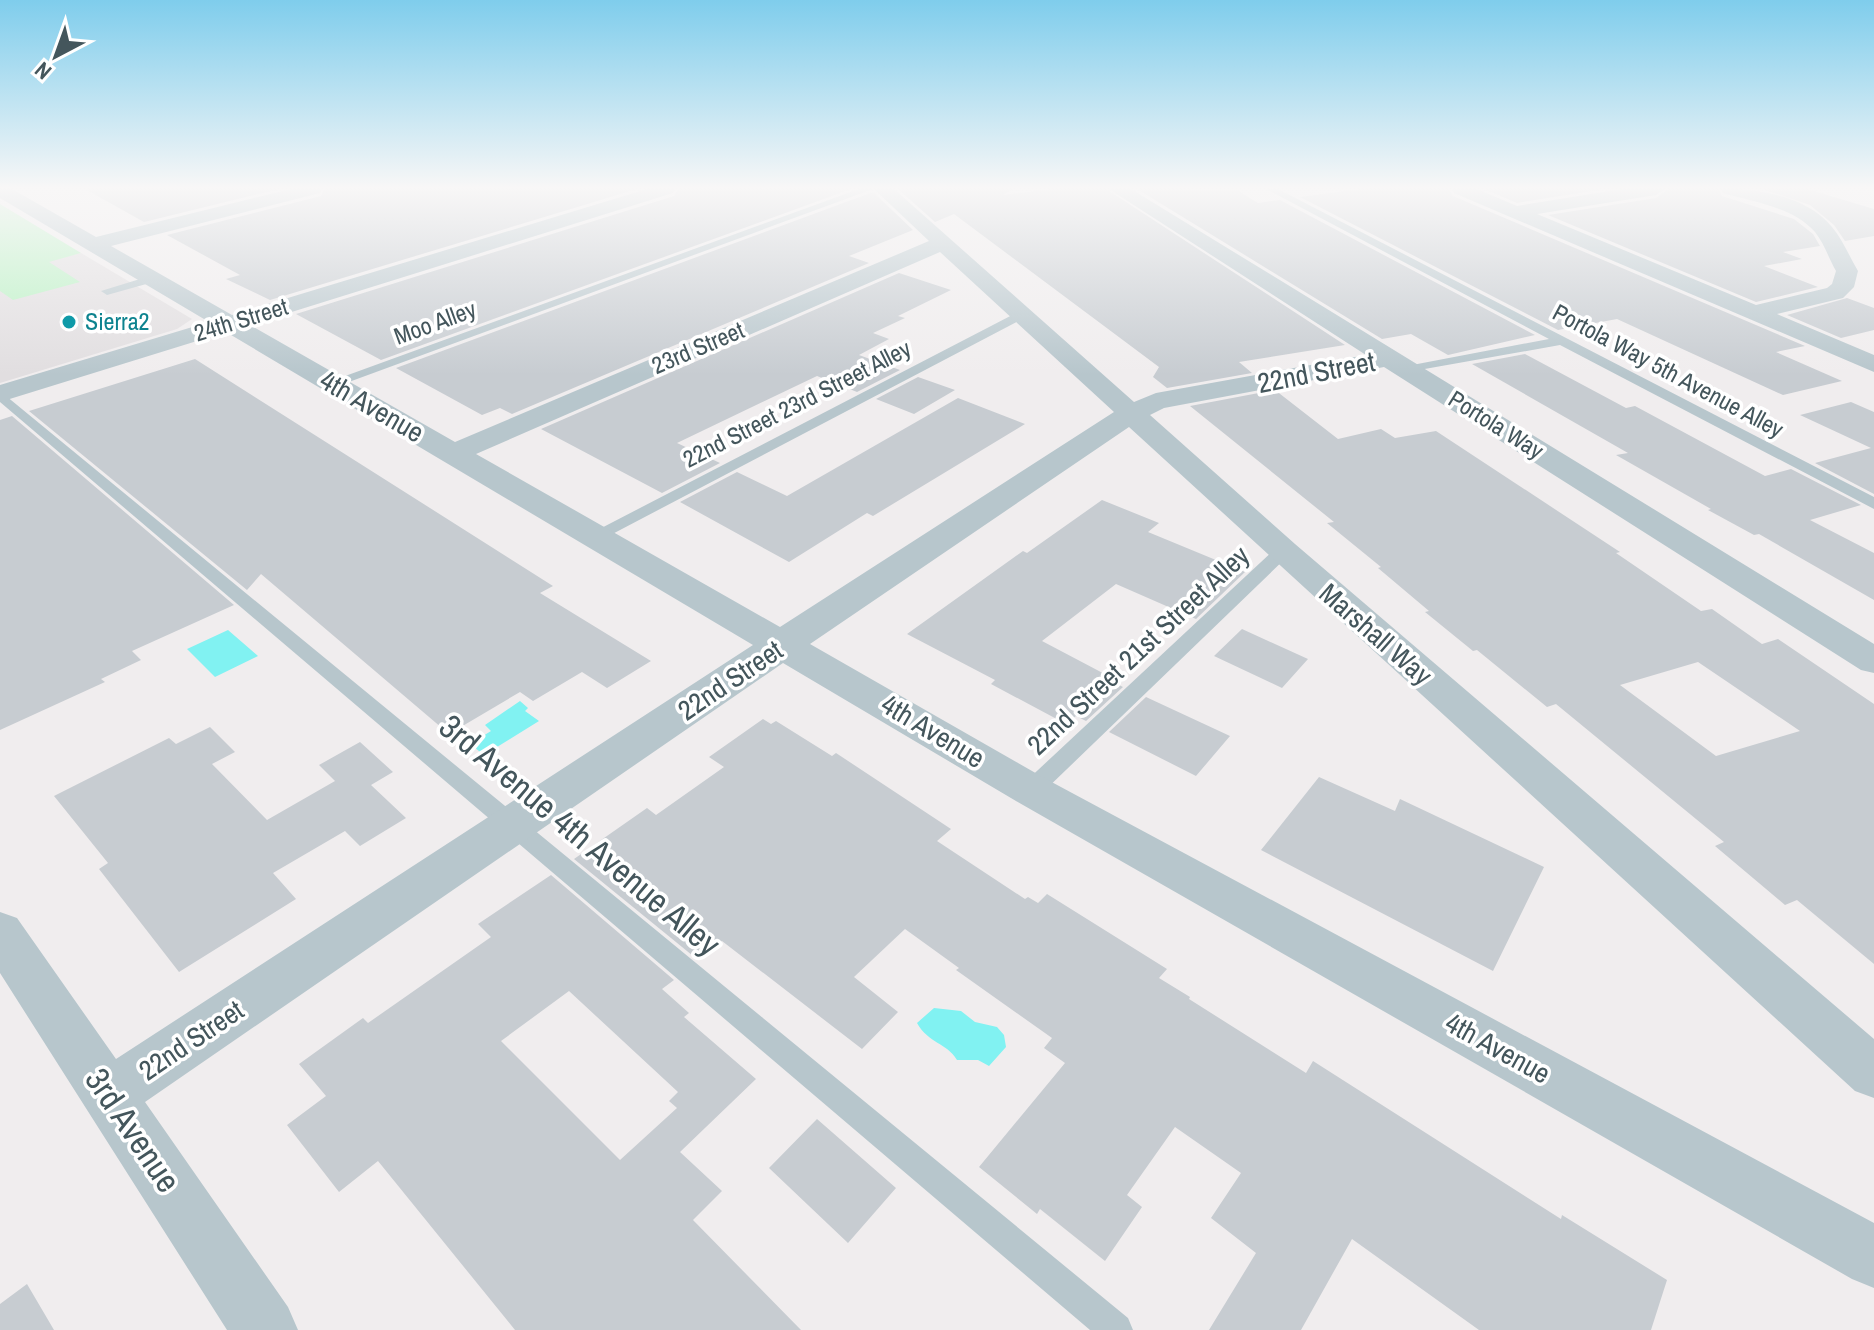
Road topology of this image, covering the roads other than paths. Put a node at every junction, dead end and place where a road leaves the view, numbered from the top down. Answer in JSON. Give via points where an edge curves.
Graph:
{"nodes":[{"id":1,"x":105,"y":251,"type":"edge"},
{"id":2,"x":464,"y":251,"type":"edge"},
{"id":3,"x":697,"y":251,"type":"edge"},
{"id":4,"x":924,"y":251,"type":"edge"},
{"id":5,"x":952,"y":251,"type":"edge"},
{"id":6,"x":1217,"y":251,"type":"edge"},
{"id":7,"x":1390,"y":251,"type":"edge"},
{"id":8,"x":1607,"y":251,"type":"edge"},
{"id":9,"x":1835,"y":251,"type":"edge"},
{"id":10,"x":153,"y":279,"type":"junction"},
{"id":11,"x":107,"y":291,"type":"dead end"},
{"id":12,"x":1754,"y":313,"type":"junction"},
{"id":13,"x":1022,"y":314,"type":"junction"},
{"id":14,"x":230,"y":323,"type":"junction"},
{"id":15,"x":1562,"y":341,"type":"junction"},
{"id":16,"x":1398,"y":364,"type":"junction"},
{"id":17,"x":1874,"y":364,"type":"edge"},
{"id":18,"x":333,"y":383,"type":"junction"},
{"id":19,"x":0,"y":394,"type":"edge"},
{"id":20,"x":1131,"y":414,"type":"junction"},
{"id":21,"x":454,"y":453,"type":"junction"},
{"id":22,"x":1874,"y":504,"type":"edge"},
{"id":23,"x":595,"y":536,"type":"junction"},
{"id":24,"x":1283,"y":551,"type":"junction"},
{"id":25,"x":785,"y":644,"type":"junction"},
{"id":26,"x":1874,"y":661,"type":"edge"},
{"id":27,"x":1031,"y":790,"type":"junction"},
{"id":28,"x":515,"y":825,"type":"junction"},
{"id":29,"x":0,"y":932,"type":"edge"},
{"id":30,"x":1874,"y":1073,"type":"edge"},
{"id":31,"x":110,"y":1094,"type":"junction"},
{"id":32,"x":1874,"y":1257,"type":"edge"},
{"id":33,"x":265,"y":1330,"type":"edge"},
{"id":34,"x":1116,"y":1330,"type":"edge"}],
"edges":[{"from":1,"to":10,"type":"street","name":"4th Avenue"},
{"from":2,"to":14,"type":"street","name":"24th Street"},
{"from":3,"to":18,"type":"lane","name":"Moo Alley"},
{"from":4,"to":21,"type":"street","name":"23rd Street"},
{"from":5,"to":13,"type":"street","name":"Marshall Way"},
{"from":6,"to":16,"type":"street","name":"Portola Way"},
{"from":7,"to":15,"type":"lane","name":"Portola Way 5th Avenue Alley"},
{"from":8,"to":12,"type":"street"},
{"from":9,"to":12,"type":"street","via":[[1847,271],[1843,287]]},
{"from":10,"to":11,"type":"lane"},
{"from":10,"to":14,"type":"street","name":"4th Avenue"},
{"from":12,"to":17,"type":"street"},
{"from":13,"to":20,"type":"street","name":"Marshall Way"},
{"from":13,"to":23,"type":"lane","name":"22nd Street 23rd Street Alley"},
{"from":14,"to":18,"type":"street","name":"4th Avenue"},
{"from":14,"to":19,"type":"street","name":"24th Street"},
{"from":15,"to":16,"type":"lane"},
{"from":15,"to":22,"type":"lane","name":"Portola Way 5th Avenue Alley"},
{"from":16,"to":20,"type":"street","name":"22nd Street","via":[[1156,401]]},
{"from":16,"to":26,"type":"street","name":"Portola Way"},
{"from":18,"to":21,"type":"street","name":"4th Avenue"},
{"from":19,"to":28,"type":"lane","name":"3rd Avenue 4th Avenue Alley"},
{"from":20,"to":24,"type":"street","name":"Marshall Way"},
{"from":20,"to":25,"type":"street","name":"22nd Street"},
{"from":21,"to":23,"type":"street","name":"4th Avenue"},
{"from":23,"to":25,"type":"street","name":"4th Avenue"},
{"from":24,"to":27,"type":"lane","name":"22nd Street 21st Street Alley"},
{"from":24,"to":30,"type":"street","name":"Marshall Way"},
{"from":25,"to":27,"type":"street","name":"4th Avenue"},
{"from":25,"to":28,"type":"street","name":"22nd Street"},
{"from":27,"to":32,"type":"street","name":"4th Avenue"},
{"from":28,"to":31,"type":"street","name":"22nd Street"},
{"from":28,"to":34,"type":"lane","name":"3rd Avenue 4th Avenue Alley"},
{"from":29,"to":31,"type":"street","name":"3rd Avenue"},
{"from":31,"to":33,"type":"street","name":"3rd Avenue"}]}
